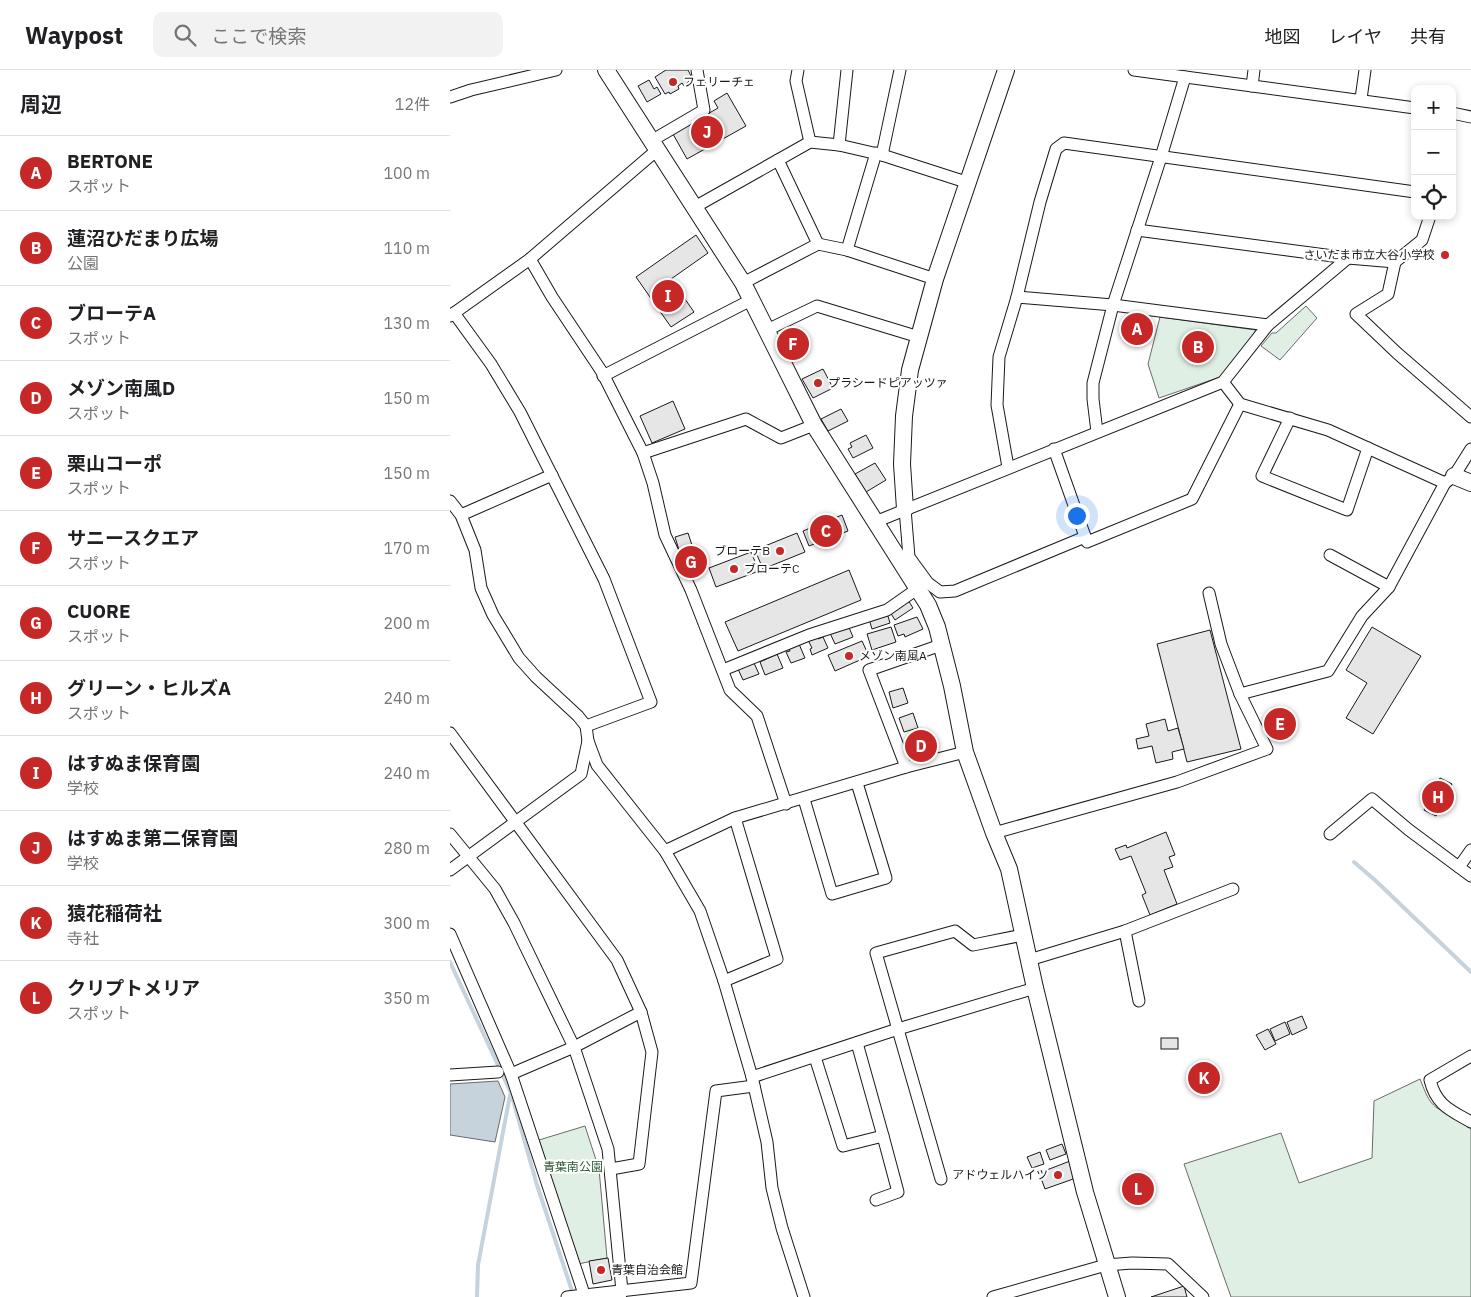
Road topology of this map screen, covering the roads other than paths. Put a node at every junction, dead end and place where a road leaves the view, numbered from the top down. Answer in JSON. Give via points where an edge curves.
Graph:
{"nodes":[{"id":1,"x":556,"y":70,"type":"edge"},
{"id":2,"x":606,"y":70,"type":"edge"},
{"id":3,"x":698,"y":70,"type":"edge"},
{"id":4,"x":798,"y":70,"type":"edge"},
{"id":5,"x":847,"y":70,"type":"edge"},
{"id":6,"x":900,"y":70,"type":"edge"},
{"id":7,"x":1006,"y":70,"type":"edge"},
{"id":8,"x":1134,"y":70,"type":"edge"},
{"id":9,"x":1254,"y":70,"type":"edge"},
{"id":10,"x":1366,"y":70,"type":"edge"},
{"id":11,"x":1185,"y":77,"type":"junction"},
{"id":12,"x":1252,"y":86,"type":"junction"},
{"id":13,"x":450,"y":97,"type":"edge"},
{"id":14,"x":1361,"y":99,"type":"junction"},
{"id":15,"x":1411,"y":107,"type":"edge"},
{"id":16,"x":1456,"y":115,"type":"edge"},
{"id":17,"x":1471,"y":117,"type":"edge"},
{"id":18,"x":810,"y":142,"type":"junction"},
{"id":19,"x":839,"y":144,"type":"junction"},
{"id":20,"x":654,"y":146,"type":"junction"},
{"id":21,"x":879,"y":154,"type":"junction"},
{"id":22,"x":1161,"y":157,"type":"junction"},
{"id":23,"x":778,"y":160,"type":"junction"},
{"id":24,"x":969,"y":183,"type":"junction"},
{"id":25,"x":1411,"y":191,"type":"edge"},
{"id":26,"x":693,"y":208,"type":"junction"},
{"id":27,"x":1429,"y":220,"type":"edge"},
{"id":28,"x":1137,"y":230,"type":"junction"},
{"id":29,"x":818,"y":244,"type":"junction"},
{"id":30,"x":847,"y":250,"type":"junction"},
{"id":31,"x":1348,"y":258,"type":"junction"},
{"id":32,"x":530,"y":259,"type":"junction"},
{"id":33,"x":1395,"y":262,"type":"junction"},
{"id":34,"x":935,"y":279,"type":"junction"},
{"id":35,"x":743,"y":283,"type":"junction"},
{"id":36,"x":1017,"y":297,"type":"junction"},
{"id":37,"x":751,"y":300,"type":"junction"},
{"id":38,"x":1112,"y":304,"type":"junction"},
{"id":39,"x":452,"y":315,"type":"edge"},
{"id":40,"x":1268,"y":325,"type":"junction"},
{"id":41,"x":767,"y":330,"type":"junction"},
{"id":42,"x":919,"y":337,"type":"junction"},
{"id":43,"x":603,"y":376,"type":"junction"},
{"id":44,"x":1222,"y":382,"type":"junction"},
{"id":45,"x":1240,"y":404,"type":"junction"},
{"id":46,"x":1471,"y":417,"type":"edge"},
{"id":47,"x":1290,"y":418,"type":"junction"},
{"id":48,"x":814,"y":425,"type":"junction"},
{"id":49,"x":1097,"y":432,"type":"junction"},
{"id":50,"x":1368,"y":448,"type":"junction"},
{"id":51,"x":1054,"y":449,"type":"junction"},
{"id":52,"x":1471,"y":449,"type":"edge"},
{"id":53,"x":643,"y":453,"type":"junction"},
{"id":54,"x":1008,"y":467,"type":"junction"},
{"id":55,"x":552,"y":475,"type":"junction"},
{"id":56,"x":1450,"y":480,"type":"junction"},
{"id":57,"x":1471,"y":483,"type":"edge"},
{"id":58,"x":450,"y":502,"type":"edge"},
{"id":59,"x":905,"y":509,"type":"junction"},
{"id":60,"x":461,"y":515,"type":"junction"},
{"id":61,"x":875,"y":522,"type":"junction"},
{"id":62,"x":1085,"y":537,"type":"junction"},
{"id":63,"x":1330,"y":555,"type":"dead end"},
{"id":64,"x":1389,"y":587,"type":"junction"},
{"id":65,"x":917,"y":589,"type":"junction"},
{"id":66,"x":1209,"y":593,"type":"dead end"},
{"id":67,"x":941,"y":645,"type":"junction"},
{"id":68,"x":722,"y":670,"type":"junction"},
{"id":69,"x":1240,"y":694,"type":"junction"},
{"id":70,"x":586,"y":726,"type":"junction"},
{"id":71,"x":450,"y":733,"type":"edge"},
{"id":72,"x":588,"y":741,"type":"junction"},
{"id":73,"x":965,"y":752,"type":"junction"},
{"id":74,"x":906,"y":767,"type":"junction"},
{"id":75,"x":857,"y":783,"type":"junction"},
{"id":76,"x":804,"y":798,"type":"junction"},
{"id":77,"x":786,"y":804,"type":"junction"},
{"id":78,"x":735,"y":818,"type":"junction"},
{"id":79,"x":515,"y":823,"type":"junction"},
{"id":80,"x":994,"y":833,"type":"junction"},
{"id":81,"x":450,"y":834,"type":"edge"},
{"id":82,"x":1330,"y":834,"type":"dead end"},
{"id":83,"x":1471,"y":850,"type":"edge"},
{"id":84,"x":665,"y":851,"type":"junction"},
{"id":85,"x":469,"y":857,"type":"junction"},
{"id":86,"x":1458,"y":867,"type":"junction"},
{"id":87,"x":450,"y":870,"type":"edge"},
{"id":88,"x":1471,"y":876,"type":"edge"},
{"id":89,"x":1233,"y":889,"type":"dead end"},
{"id":90,"x":1125,"y":931,"type":"junction"},
{"id":91,"x":450,"y":934,"type":"edge"},
{"id":92,"x":1023,"y":935,"type":"junction"},
{"id":93,"x":1029,"y":960,"type":"junction"},
{"id":94,"x":724,"y":981,"type":"junction"},
{"id":95,"x":1035,"y":988,"type":"junction"},
{"id":96,"x":1139,"y":1001,"type":"dead end"},
{"id":97,"x":641,"y":1012,"type":"junction"},
{"id":98,"x":898,"y":1030,"type":"junction"},
{"id":99,"x":857,"y":1043,"type":"junction"},
{"id":100,"x":574,"y":1047,"type":"junction"},
{"id":101,"x":815,"y":1056,"type":"junction"},
{"id":102,"x":1471,"y":1056,"type":"edge"},
{"id":103,"x":498,"y":1072,"type":"dead end"},
{"id":104,"x":450,"y":1074,"type":"edge"},
{"id":105,"x":511,"y":1074,"type":"junction"},
{"id":106,"x":753,"y":1081,"type":"junction"},
{"id":107,"x":1471,"y":1122,"type":"edge"},
{"id":108,"x":883,"y":1136,"type":"junction"},
{"id":109,"x":611,"y":1169,"type":"junction"},
{"id":110,"x":941,"y":1179,"type":"dead end"},
{"id":111,"x":876,"y":1200,"type":"dead end"},
{"id":112,"x":1106,"y":1265,"type":"junction"},
{"id":113,"x":621,"y":1294,"type":"edge"},
{"id":114,"x":577,"y":1296,"type":"edge"},
{"id":115,"x":804,"y":1297,"type":"edge"},
{"id":116,"x":993,"y":1297,"type":"edge"},
{"id":117,"x":1108,"y":1297,"type":"edge"},
{"id":118,"x":1117,"y":1297,"type":"edge"},
{"id":119,"x":1203,"y":1297,"type":"edge"}],
"edges":[{"from":1,"to":13,"type":"street"},
{"from":2,"to":20,"type":"street"},
{"from":3,"to":20,"type":"street","via":[[704,110]]},
{"from":4,"to":18,"type":"street","via":[[796,81]]},
{"from":5,"to":19,"type":"street"},
{"from":6,"to":21,"type":"street"},
{"from":7,"to":24,"type":"street"},
{"from":8,"to":11,"type":"street"},
{"from":9,"to":12,"type":"street"},
{"from":10,"to":14,"type":"street"},
{"from":11,"to":12,"type":"street"},
{"from":11,"to":22,"type":"street"},
{"from":12,"to":14,"type":"street"},
{"from":14,"to":15,"type":"street"},
{"from":16,"to":17,"type":"street"},
{"from":18,"to":19,"type":"street"},
{"from":18,"to":23,"type":"street"},
{"from":19,"to":21,"type":"street"},
{"from":20,"to":26,"type":"street"},
{"from":20,"to":32,"type":"street"},
{"from":21,"to":24,"type":"street"},
{"from":21,"to":30,"type":"street"},
{"from":22,"to":25,"type":"street"},
{"from":22,"to":28,"type":"street"},
{"from":22,"to":36,"type":"street","via":[[1064,144],[1056,148]]},
{"from":23,"to":26,"type":"street"},
{"from":23,"to":29,"type":"street"},
{"from":24,"to":34,"type":"street"},
{"from":26,"to":35,"type":"street"},
{"from":27,"to":33,"type":"street","via":[[1422,240]]},
{"from":28,"to":31,"type":"street"},
{"from":28,"to":38,"type":"street"},
{"from":29,"to":30,"type":"street"},
{"from":29,"to":35,"type":"street"},
{"from":30,"to":34,"type":"street"},
{"from":31,"to":33,"type":"street"},
{"from":31,"to":40,"type":"street"},
{"from":32,"to":39,"type":"street"},
{"from":32,"to":43,"type":"street"},
{"from":33,"to":46,"type":"street","via":[[1388,294],[1356,314]]},
{"from":34,"to":42,"type":"street"},
{"from":35,"to":37,"type":"street"},
{"from":36,"to":38,"type":"street"},
{"from":36,"to":54,"type":"street","via":[[999,357],[997,406]]},
{"from":37,"to":41,"type":"street"},
{"from":37,"to":43,"type":"street"},
{"from":38,"to":40,"type":"street"},
{"from":38,"to":49,"type":"street","via":[[1093,383]]},
{"from":39,"to":55,"type":"street","via":[[491,364]]},
{"from":40,"to":44,"type":"street"},
{"from":41,"to":42,"type":"street","via":[[817,306]]},
{"from":41,"to":48,"type":"street"},
{"from":42,"to":59,"type":"street","via":[[910,370],[904,416],[902,464]]},
{"from":43,"to":53,"type":"street"},
{"from":44,"to":45,"type":"street"},
{"from":44,"to":49,"type":"street"},
{"from":45,"to":47,"type":"street"},
{"from":45,"to":62,"type":"street","via":[[1192,499],[1086,542]]},
{"from":47,"to":50,"type":"street"},
{"from":47,"to":50,"type":"street","via":[[1262,476],[1347,510]]},
{"from":48,"to":53,"type":"street","via":[[781,438],[746,419]]},
{"from":48,"to":61,"type":"street"},
{"from":49,"to":51,"type":"street"},
{"from":50,"to":56,"type":"street"},
{"from":51,"to":54,"type":"street"},
{"from":51,"to":62,"type":"street"},
{"from":52,"to":56,"type":"street"},
{"from":53,"to":68,"type":"street","via":[[665,535],[691,590]]},
{"from":54,"to":59,"type":"street"},
{"from":55,"to":60,"type":"street"},
{"from":55,"to":70,"type":"street","via":[[604,580],[651,702]]},
{"from":56,"to":57,"type":"street"},
{"from":56,"to":64,"type":"street"},
{"from":58,"to":60,"type":"street"},
{"from":59,"to":61,"type":"street"},
{"from":59,"to":62,"type":"street","via":[[909,557],[928,584],[940,592],[955,591]]},
{"from":60,"to":70,"type":"street","via":[[475,550],[481,588],[492,615],[519,658]]},
{"from":61,"to":65,"type":"street"},
{"from":63,"to":64,"type":"street"},
{"from":64,"to":69,"type":"street","via":[[1362,616],[1328,671]]},
{"from":65,"to":67,"type":"street","via":[[931,612]]},
{"from":65,"to":68,"type":"street","via":[[887,610],[809,635]]},
{"from":66,"to":69,"type":"street","via":[[1221,644]]},
{"from":67,"to":73,"type":"street"},
{"from":67,"to":74,"type":"street","via":[[869,670]]},
{"from":68,"to":77,"type":"street","via":[[730,690],[757,716]]},
{"from":69,"to":80,"type":"street","via":[[1267,749],[1177,782]]},
{"from":70,"to":72,"type":"street"},
{"from":71,"to":79,"type":"street"},
{"from":72,"to":79,"type":"street","via":[[581,774]]},
{"from":72,"to":84,"type":"street","via":[[597,765]]},
{"from":73,"to":74,"type":"street"},
{"from":73,"to":80,"type":"street"},
{"from":74,"to":75,"type":"street"},
{"from":75,"to":76,"type":"street"},
{"from":75,"to":76,"type":"street","via":[[886,878],[832,894]]},
{"from":76,"to":77,"type":"street"},
{"from":77,"to":78,"type":"street"},
{"from":78,"to":84,"type":"street"},
{"from":78,"to":94,"type":"street","via":[[777,959]]},
{"from":79,"to":85,"type":"street"},
{"from":79,"to":97,"type":"street","via":[[617,960]]},
{"from":80,"to":92,"type":"street","via":[[1009,869]]},
{"from":81,"to":85,"type":"street"},
{"from":82,"to":86,"type":"street","via":[[1372,799]]},
{"from":83,"to":86,"type":"street"},
{"from":84,"to":94,"type":"street","via":[[700,911]]},
{"from":85,"to":87,"type":"street"},
{"from":85,"to":100,"type":"street","via":[[495,889],[514,922]]},
{"from":86,"to":88,"type":"street"},
{"from":89,"to":90,"type":"street"},
{"from":90,"to":93,"type":"street"},
{"from":90,"to":96,"type":"street"},
{"from":91,"to":105,"type":"street"},
{"from":92,"to":93,"type":"street"},
{"from":92,"to":98,"type":"street","via":[[973,945],[955,931],[876,953]]},
{"from":93,"to":95,"type":"street"},
{"from":94,"to":106,"type":"street"},
{"from":95,"to":98,"type":"street"},
{"from":95,"to":112,"type":"street"},
{"from":97,"to":100,"type":"street"},
{"from":97,"to":109,"type":"street","via":[[652,1052],[639,1164]]},
{"from":98,"to":99,"type":"street"},
{"from":98,"to":110,"type":"street"},
{"from":99,"to":101,"type":"street"},
{"from":99,"to":108,"type":"street"},
{"from":100,"to":105,"type":"street"},
{"from":100,"to":109,"type":"street","via":[[608,1149]]},
{"from":101,"to":106,"type":"street"},
{"from":101,"to":108,"type":"street","via":[[843,1146]]},
{"from":102,"to":107,"type":"street","via":[[1430,1080],[1444,1107]]},
{"from":103,"to":104,"type":"street"},
{"from":105,"to":114,"type":"street"},
{"from":106,"to":113,"type":"street","via":[[716,1092],[691,1283]]},
{"from":106,"to":115,"type":"street","via":[[767,1142],[772,1188]]},
{"from":108,"to":111,"type":"street","via":[[898,1192]]},
{"from":109,"to":113,"type":"street"},
{"from":112,"to":116,"type":"street"},
{"from":112,"to":117,"type":"street"},
{"from":112,"to":118,"type":"street"},
{"from":112,"to":119,"type":"street","via":[[1168,1264]]},
{"from":113,"to":114,"type":"street"}]}
